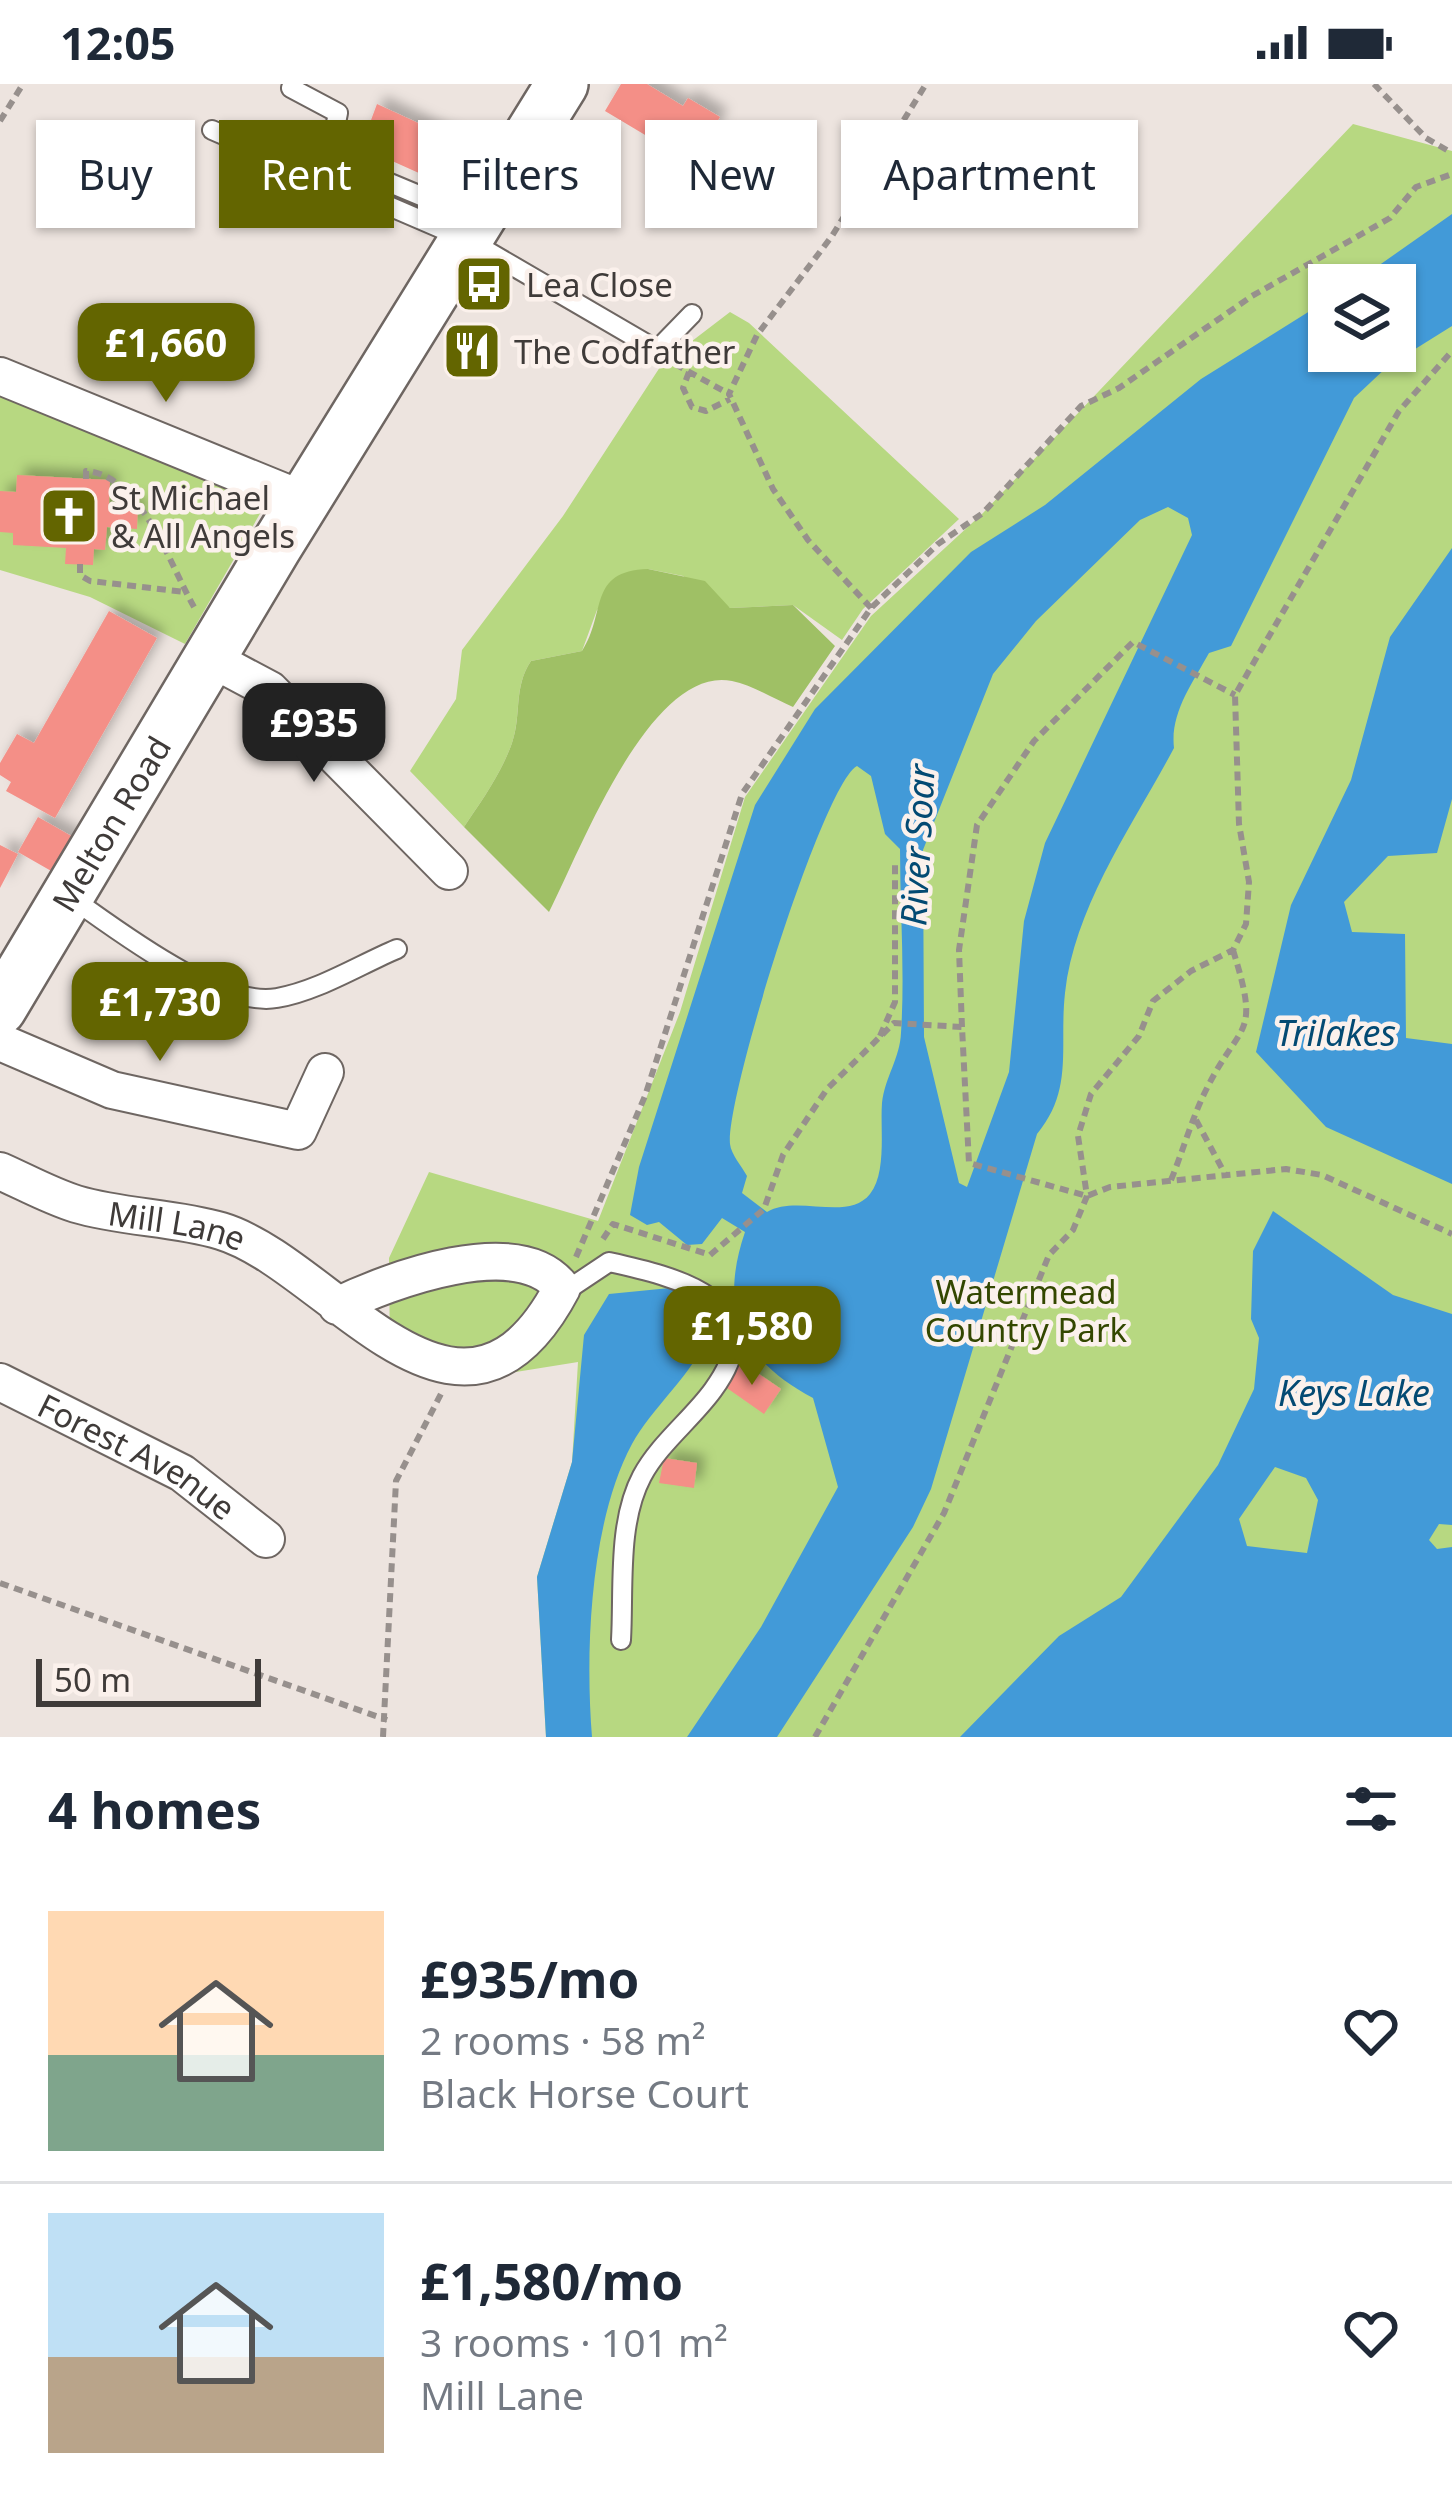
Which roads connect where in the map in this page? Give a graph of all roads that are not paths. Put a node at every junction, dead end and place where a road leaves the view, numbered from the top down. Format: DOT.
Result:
graph roads {
  1 [pos="562,84"];
  2 [pos="291,88"];
  3 [pos="212,130"];
  4 [pos="475,231"];
  5 [pos="692,314"];
  6 [pos="0,376"];
  7 [pos="306,501"];
  8 [pos="213,652"];
  9 [pos="449,871"];
  10 [pos="69,896"];
  11 [pos="397,949"];
  12 [pos="0,1009"];
  13 [pos="0,1042"];
  14 [pos="325,1072"];
  15 [pos="0,1171"];
  16 [pos="559,1292"];
  17 [pos="337,1306"];
  18 [pos="0,1382"];
  19 [pos="266,1540"];
  20 [pos="621,1640"];
  1 -- 4 [label="street, Melton Road"];
  2 -- 4 [label="lane"];
  3 -- 4 [label="lane"];
  4 -- 5 [label="lane"];
  4 -- 7 [label="street, Melton Road"];
  6 -- 7 [label="street"];
  7 -- 8 [label="street, Melton Road"];
  8 -- 9 [label="street"];
  8 -- 10 [label="street, Melton Road"];
  10 -- 11 [label="lane"];
  10 -- 12 [label="street, Melton Road"];
  13 -- 14 [label="street"];
  15 -- 17 [label="street, Mill Lane"];
  16 -- 17 [label="street"];
  16 -- 17 [label="street, Mill Lane"];
  16 -- 20 [label="lane"];
  18 -- 19 [label="street, Forest Avenue"];
}
